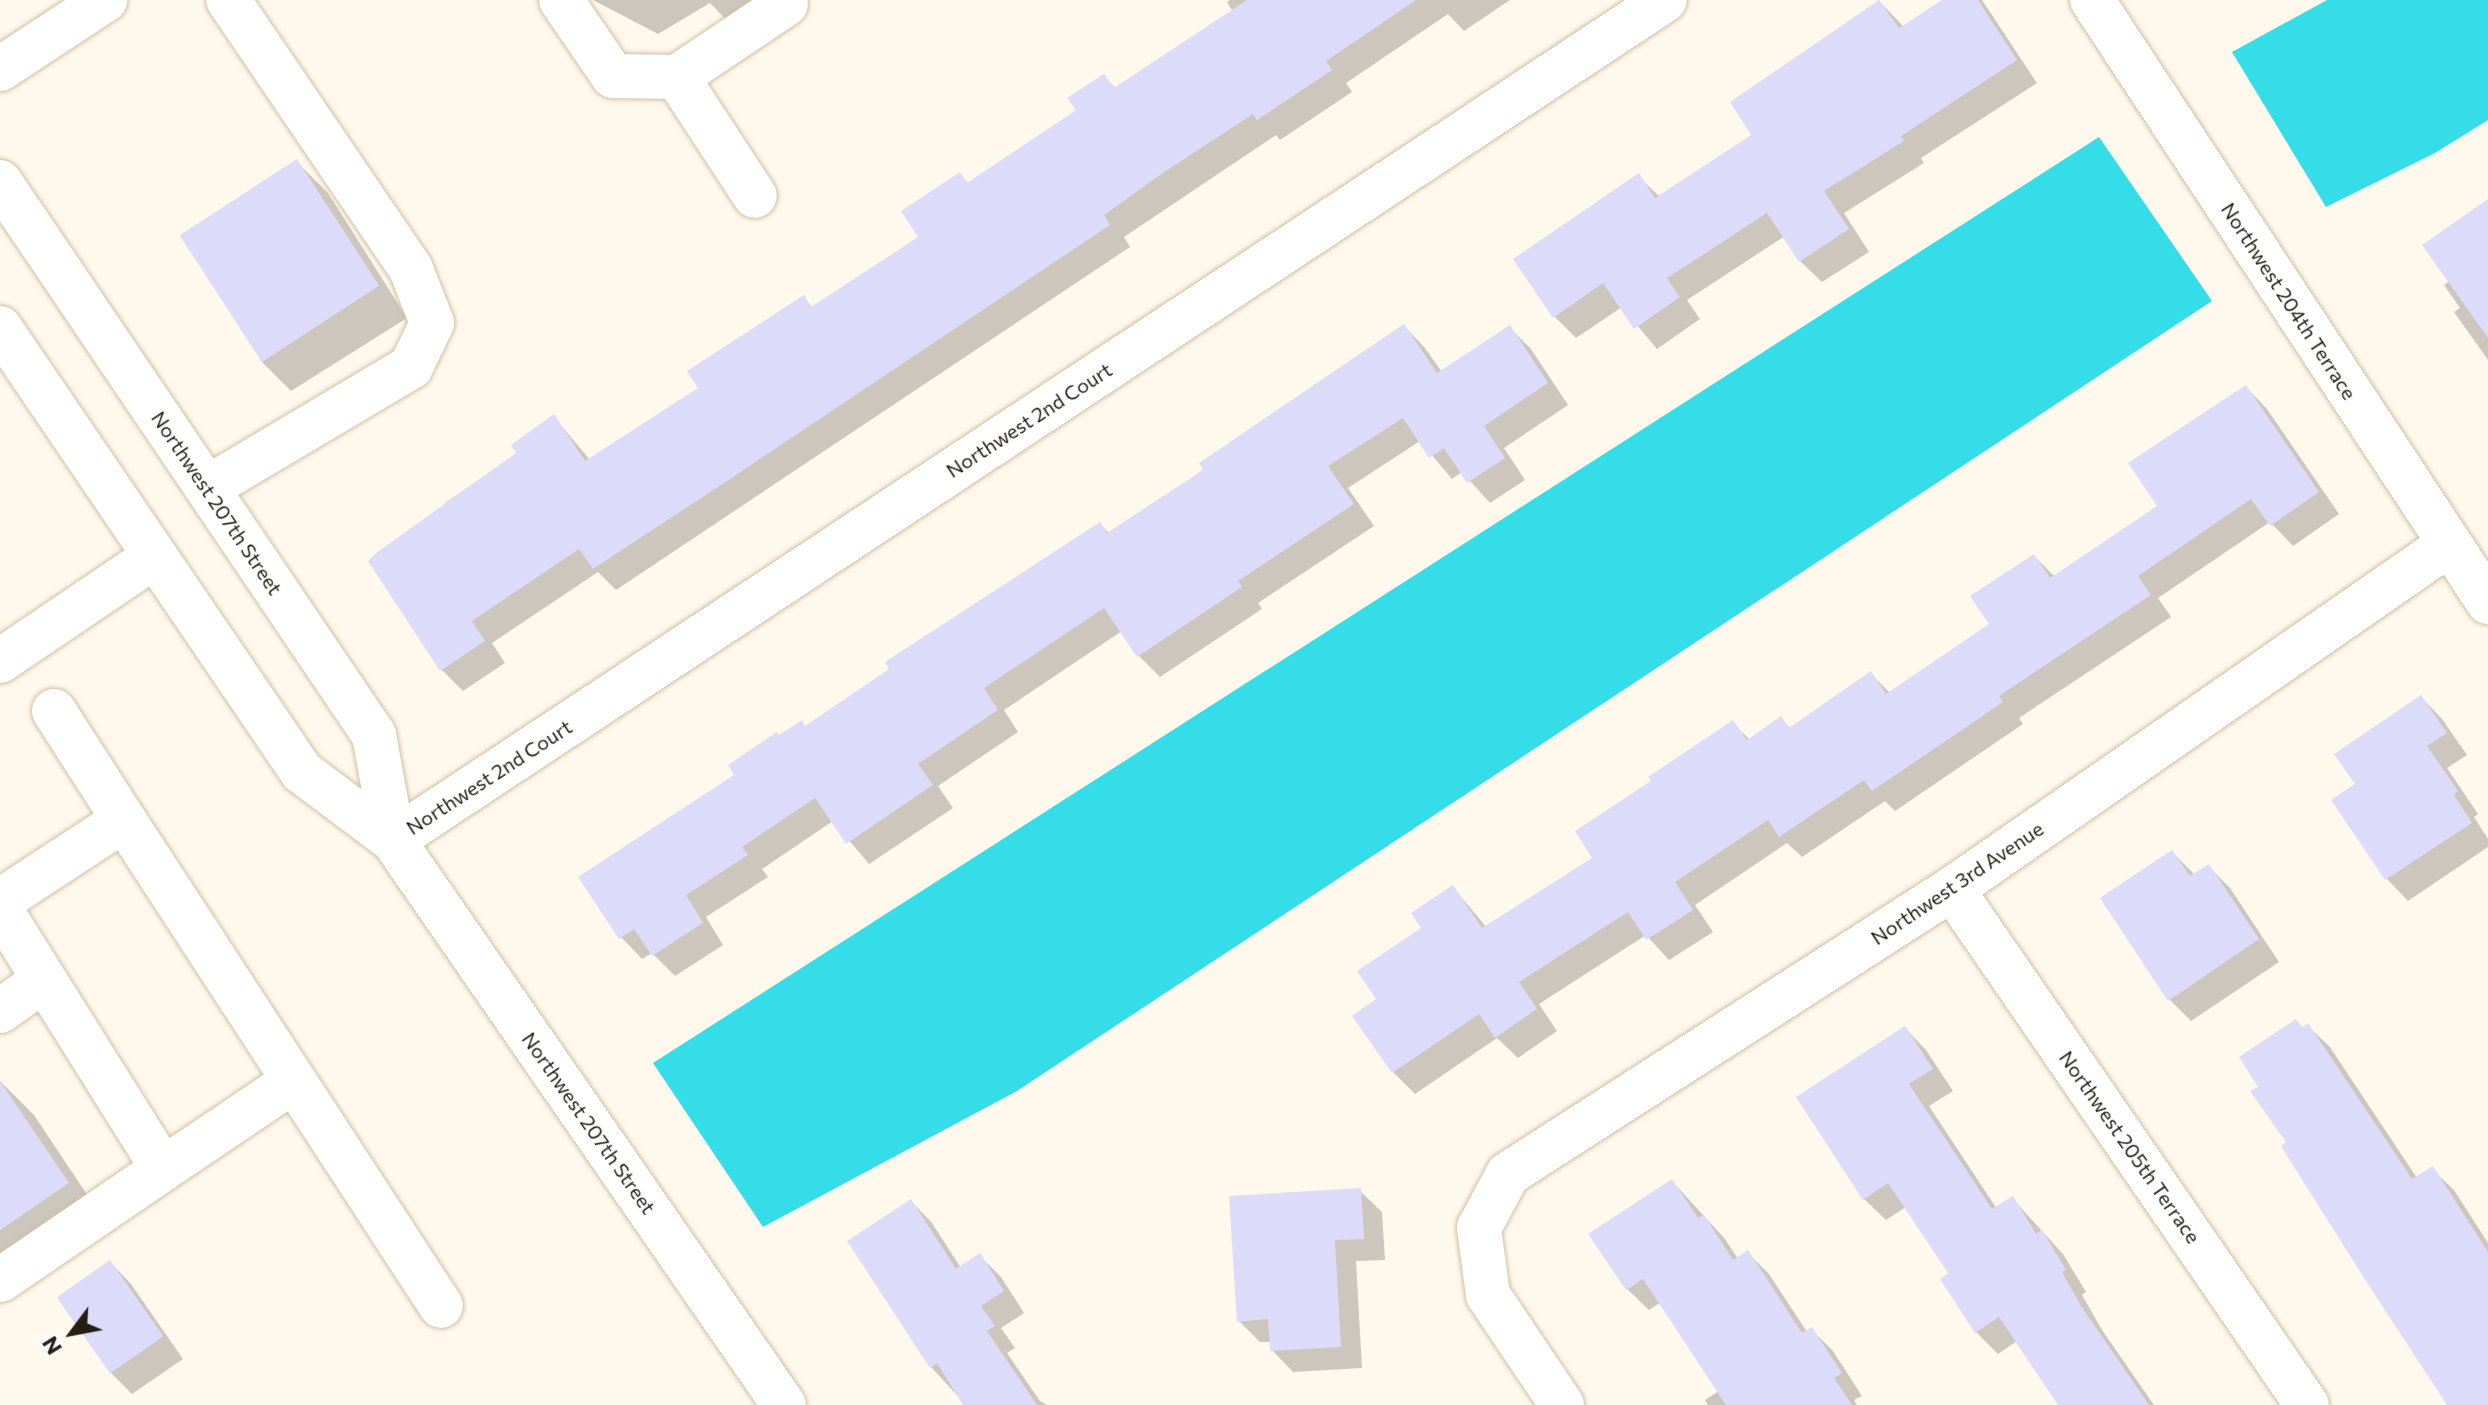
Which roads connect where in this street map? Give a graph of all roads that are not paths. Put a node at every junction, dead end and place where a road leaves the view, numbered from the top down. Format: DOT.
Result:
graph roads {
  1 [pos="105,0"];
  2 [pos="228,0"];
  3 [pos="561,0"];
  4 [pos="1665,0"];
  5 [pos="2092,0"];
  6 [pos="786,4"];
  7 [pos="0,69"];
  8 [pos="677,77"];
  9 [pos="0,182"];
  10 [pos="755,196"];
  11 [pos="0,328"];
  12 [pos="207,488"];
  13 [pos="2448,545"];
  14 [pos="155,556"];
  15 [pos="2488,602"];
  16 [pos="0,661"];
  17 [pos="54,711"];
  18 [pos="124,820"];
  19 [pos="393,840"];
  20 [pos="1952,889"];
  21 [pos="0,901"];
  22 [pos="0,909"];
  23 [pos="44,980"];
  24 [pos="0,1011"];
  25 [pos="292,1082"];
  26 [pos="163,1169"];
  27 [pos="0,1280"];
  28 [pos="441,1306"];
  29 [pos="784,1405"];
  30 [pos="1562,1405"];
  31 [pos="2307,1405"];
  1 -- 7 [label="street"];
  2 -- 12 [label="street"];
  3 -- 8 [label="street"];
  4 -- 19 [label="street, Northwest 2nd Court"];
  5 -- 13 [label="street, Northwest 204th Terrace"];
  6 -- 8 [label="street"];
  8 -- 10 [label="street"];
  9 -- 12 [label="street, Northwest 207th Street"];
  11 -- 14 [label="street, Northwest 207th Street"];
  12 -- 19 [label="street, Northwest 207th Street"];
  13 -- 15 [label="street, Northwest 204th Terrace"];
  13 -- 20 [label="street, Northwest 3rd Avenue"];
  14 -- 16 [label="street"];
  14 -- 19 [label="street, Northwest 207th Street"];
  17 -- 18 [label="street"];
  18 -- 21 [label="street"];
  18 -- 25 [label="street"];
  19 -- 29 [label="street, Northwest 207th Street"];
  20 -- 30 [label="street, Northwest 3rd Avenue"];
  20 -- 31 [label="street, Northwest 205th Terrace"];
  22 -- 23 [label="street"];
  23 -- 24 [label="street"];
  23 -- 26 [label="street"];
  25 -- 26 [label="street"];
  25 -- 28 [label="street"];
  26 -- 27 [label="street"];
}
